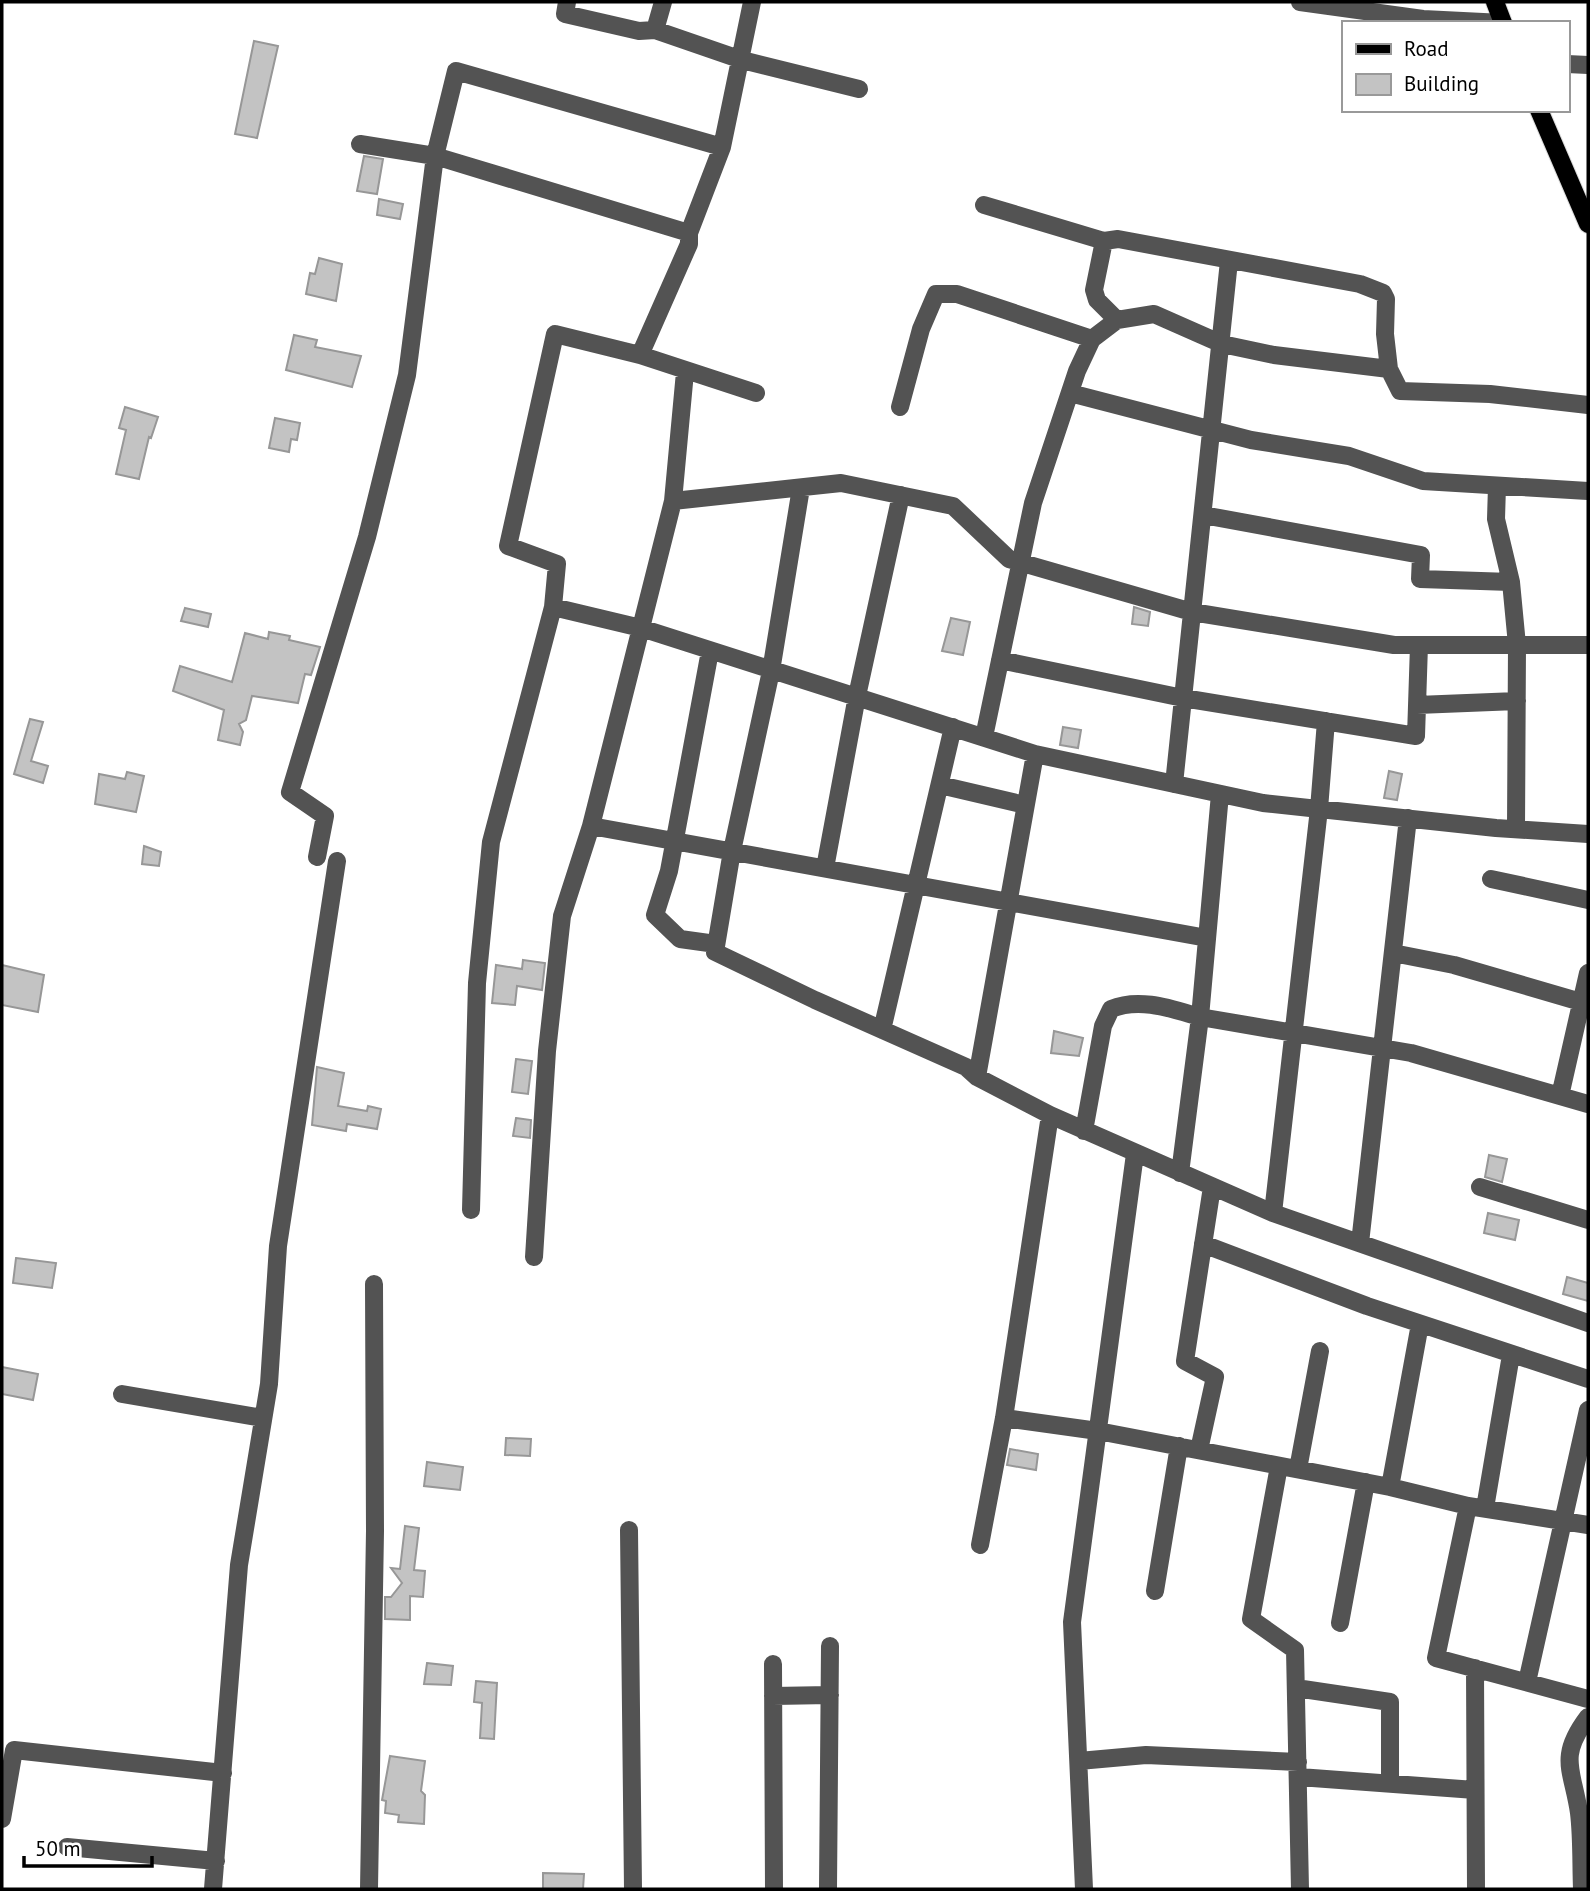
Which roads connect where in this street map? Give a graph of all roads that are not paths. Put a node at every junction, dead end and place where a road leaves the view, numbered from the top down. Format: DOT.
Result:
graph roads {
  1 [pos="567,2"];
  2 [pos="663,2"];
  3 [pos="752,2"];
  4 [pos="1300,2"];
  5 [pos="1494,2"];
  6 [pos="1463,21"];
  7 [pos="1502,21"];
  8 [pos="655,30"];
  9 [pos="742,60"];
  10 [pos="1569,64"];
  11 [pos="1588,65"];
  12 [pos="859,89"];
  13 [pos="1540,112"];
  14 [pos="360,145"];
  15 [pos="722,147"];
  16 [pos="435,156"];
  17 [pos="984,205"];
  18 [pos="1588,224"];
  19 [pos="690,233"];
  20 [pos="1104,241"];
  21 [pos="1229,261"];
  22 [pos="1117,320"];
  23 [pos="1093,340"];
  24 [pos="1222,344"];
  25 [pos="640,355"];
  26 [pos="1389,369"];
  27 [pos="685,372"];
  28 [pos="756,393"];
  29 [pos="1070,393"];
  30 [pos="1588,405"];
  31 [pos="900,407"];
  32 [pos="1212,430"];
  33 [pos="1497,486"];
  34 [pos="801,488"];
  35 [pos="1588,491"];
  36 [pos="901,495"];
  37 [pos="673,501"];
  38 [pos="1203,515"];
  39 [pos="1021,562"];
  40 [pos="1511,582"];
  41 [pos="553,607"];
  42 [pos="1192,611"];
  43 [pos="641,628"];
  44 [pos="1419,645"];
  45 [pos="1517,645"];
  46 [pos="1588,645"];
  47 [pos="710,651"];
  48 [pos="1000,660"];
  49 [pos="771,671"];
  50 [pos="857,696"];
  51 [pos="1183,698"];
  52 [pos="1517,701"];
  53 [pos="1417,705"];
  54 [pos="1325,721"];
  55 [pos="953,727"];
  56 [pos="984,737"];
  57 [pos="1035,754"];
  58 [pos="1174,784"];
  59 [pos="940,785"];
  60 [pos="1220,794"];
  61 [pos="1025,805"];
  62 [pos="1319,809"];
  63 [pos="1408,818"];
  64 [pos="591,826"];
  65 [pos="1516,830"];
  66 [pos="1588,834"];
  67 [pos="674,841"];
  68 [pos="732,851"];
  69 [pos="317,857"];
  70 [pos="337,861"];
  71 [pos="825,867"];
  72 [pos="1491,879"];
  73 [pos="917,884"];
  74 [pos="1007,900"];
  75 [pos="1588,900"];
  76 [pos="1207,938"];
  77 [pos="716,944"];
  78 [pos="1393,953"];
  79 [pos="1588,972"];
  80 [pos="1585,1003"];
  81 [pos="1200,1017"];
  82 [pos="882,1030"];
  83 [pos="1294,1033"];
  84 [pos="1382,1048"];
  85 [pos="977,1077"];
  86 [pos="1560,1096"];
  87 [pos="1588,1104"];
  88 [pos="1050,1115"];
  89 [pos="1084,1131"];
  90 [pos="1135,1153"];
  91 [pos="1180,1173"];
  92 [pos="1212,1187"];
  93 [pos="1480,1187"];
  94 [pos="471,1210"];
  95 [pos="1273,1213"];
  96 [pos="1588,1220"];
  97 [pos="1360,1243"];
  98 [pos="1203,1244"];
  99 [pos="534,1256"];
  100 [pos="373,1284"];
  101 [pos="1588,1323"];
  102 [pos="1420,1324"];
  103 [pos="1320,1351"];
  104 [pos="1511,1355"];
  105 [pos="1588,1379"];
  106 [pos="122,1394"];
  107 [pos="1588,1410"];
  108 [pos="263,1418"];
  109 [pos="1004,1418"];
  110 [pos="1098,1431"];
  111 [pos="1179,1446"];
  112 [pos="1199,1450"];
  113 [pos="1279,1466"];
  114 [pos="1298,1469"];
  115 [pos="1366,1482"];
  116 [pos="1390,1487"];
  117 [pos="1477,1507"];
  118 [pos="1563,1520"];
  119 [pos="1588,1525"];
  120 [pos="629,1530"];
  121 [pos="980,1545"];
  122 [pos="1155,1591"];
  123 [pos="1340,1623"];
  124 [pos="830,1646"];
  125 [pos="773,1664"];
  126 [pos="1475,1668"];
  127 [pos="1527,1682"];
  128 [pos="1296,1688"];
  129 [pos="830,1695"];
  130 [pos="773,1696"];
  131 [pos="1588,1699"];
  132 [pos="1588,1717"];
  133 [pos="1079,1761"];
  134 [pos="1299,1770"];
  135 [pos="223,1773"];
  136 [pos="1390,1784"];
  137 [pos="1475,1790"];
  138 [pos="1584,1814"];
  139 [pos="2,1819"];
  140 [pos="67,1847"];
  141 [pos="216,1861"];
  142 [pos="214,1889"];
  143 [pos="369,1889"];
  144 [pos="634,1889"];
  145 [pos="774,1889"];
  146 [pos="828,1889"];
  147 [pos="1084,1889"];
  148 [pos="1300,1889"];
  149 [pos="1476,1889"];
  150 [pos="1582,1889"];
  1 -- 8 [label="street"];
  2 -- 8 [label="street"];
  3 -- 9 [label="street"];
  4 -- 6 [label="street"];
  5 -- 7 [label="main road"];
  8 -- 9 [label="street"];
  9 -- 12 [label="street"];
  9 -- 15 [label="street"];
  10 -- 11 [label="street"];
  13 -- 18 [label="main road"];
  14 -- 16 [label="street"];
  15 -- 16 [label="street"];
  15 -- 19 [label="street"];
  16 -- 19 [label="street"];
  16 -- 69 [label="street"];
  17 -- 20 [label="street"];
  19 -- 25 [label="street"];
  20 -- 21 [label="street"];
  20 -- 22 [label="street"];
  21 -- 24 [label="street"];
  21 -- 26 [label="street"];
  22 -- 23 [label="street"];
  22 -- 24 [label="street"];
  23 -- 29 [label="street"];
  23 -- 31 [label="street"];
  24 -- 26 [label="street"];
  24 -- 32 [label="street"];
  25 -- 27 [label="street"];
  25 -- 41 [label="street"];
  26 -- 30 [label="street"];
  27 -- 28 [label="street"];
  27 -- 37 [label="street"];
  29 -- 32 [label="street"];
  29 -- 39 [label="street"];
  32 -- 33 [label="street"];
  32 -- 38 [label="street"];
  33 -- 35 [label="street"];
  33 -- 40 [label="street"];
  34 -- 36 [label="street"];
  34 -- 37 [label="street"];
  34 -- 49 [label="street"];
  36 -- 39 [label="street"];
  36 -- 50 [label="street"];
  37 -- 43 [label="street"];
  38 -- 40 [label="street"];
  38 -- 42 [label="street"];
  39 -- 42 [label="street"];
  39 -- 48 [label="street"];
  40 -- 45 [label="street"];
  41 -- 43 [label="street"];
  41 -- 94 [label="street"];
  42 -- 44 [label="street"];
  42 -- 51 [label="street"];
  43 -- 47 [label="street"];
  43 -- 64 [label="street"];
  44 -- 45 [label="street"];
  44 -- 53 [label="street"];
  45 -- 46 [label="street"];
  45 -- 52 [label="street"];
  47 -- 49 [label="street"];
  47 -- 67 [label="street"];
  48 -- 51 [label="street"];
  48 -- 56 [label="street"];
  49 -- 50 [label="street"];
  49 -- 68 [label="street"];
  50 -- 55 [label="street"];
  50 -- 71 [label="street"];
  51 -- 54 [label="street"];
  51 -- 58 [label="street"];
  52 -- 53 [label="street"];
  52 -- 65 [label="street"];
  53 -- 54 [label="street"];
  54 -- 62 [label="street"];
  55 -- 56 [label="street"];
  55 -- 59 [label="street"];
  56 -- 57 [label="street"];
  57 -- 58 [label="street"];
  57 -- 61 [label="street"];
  58 -- 60 [label="street"];
  59 -- 61 [label="street"];
  59 -- 73 [label="street"];
  60 -- 62 [label="street"];
  60 -- 76 [label="street"];
  61 -- 74 [label="street"];
  62 -- 63 [label="street"];
  62 -- 83 [label="street"];
  63 -- 65 [label="street"];
  63 -- 78 [label="street"];
  64 -- 67 [label="street"];
  64 -- 99 [label="street"];
  65 -- 66 [label="street"];
  67 -- 68 [label="street"];
  67 -- 77 [label="street"];
  68 -- 71 [label="street"];
  68 -- 77 [label="street"];
  70 -- 108 [label="street"];
  71 -- 73 [label="street"];
  72 -- 75 [label="street"];
  73 -- 74 [label="street"];
  73 -- 82 [label="street"];
  74 -- 76 [label="street"];
  74 -- 85 [label="street"];
  76 -- 81 [label="street"];
  77 -- 82 [label="street"];
  78 -- 80 [label="street"];
  78 -- 84 [label="street"];
  79 -- 80 [label="street"];
  80 -- 86 [label="street"];
  81 -- 83 [label="street"];
  81 -- 89 [label="street"];
  81 -- 91 [label="street"];
  82 -- 85 [label="street"];
  83 -- 84 [label="street"];
  83 -- 95 [label="street"];
  84 -- 86 [label="street"];
  84 -- 97 [label="street"];
  85 -- 88 [label="street"];
  86 -- 87 [label="street"];
  88 -- 89 [label="street"];
  88 -- 109 [label="street"];
  89 -- 90 [label="street"];
  90 -- 91 [label="street"];
  90 -- 110 [label="street"];
  91 -- 92 [label="street"];
  92 -- 95 [label="street"];
  92 -- 98 [label="street"];
  93 -- 96 [label="street"];
  95 -- 97 [label="street"];
  97 -- 101 [label="street"];
  98 -- 102 [label="street"];
  98 -- 112 [label="street"];
  100 -- 143 [label="street"];
  102 -- 104 [label="street"];
  102 -- 116 [label="street"];
  103 -- 114 [label="street"];
  104 -- 105 [label="street"];
  104 -- 117 [label="street"];
  106 -- 108 [label="street"];
  107 -- 118 [label="street"];
  108 -- 135 [label="street"];
  109 -- 110 [label="street"];
  109 -- 121 [label="street"];
  110 -- 111 [label="street"];
  110 -- 133 [label="street"];
  111 -- 112 [label="street"];
  111 -- 122 [label="street"];
  112 -- 113 [label="street"];
  113 -- 114 [label="street"];
  113 -- 128 [label="street"];
  114 -- 115 [label="street"];
  115 -- 116 [label="street"];
  115 -- 123 [label="street"];
  116 -- 117 [label="street"];
  117 -- 118 [label="street"];
  117 -- 126 [label="street"];
  118 -- 119 [label="street"];
  118 -- 127 [label="street"];
  120 -- 144 [label="street"];
  124 -- 129 [label="street"];
  125 -- 130 [label="street"];
  126 -- 127 [label="street"];
  126 -- 137 [label="street"];
  127 -- 131 [label="street"];
  128 -- 134 [label="street"];
  128 -- 136 [label="street"];
  129 -- 130 [label="street"];
  129 -- 146 [label="street"];
  130 -- 145 [label="street"];
  132 -- 138 [label="street"];
  133 -- 134 [label="street"];
  133 -- 147 [label="street"];
  134 -- 136 [label="street"];
  134 -- 148 [label="street"];
  135 -- 139 [label="street"];
  135 -- 141 [label="street"];
  136 -- 137 [label="street"];
  137 -- 149 [label="street"];
  138 -- 150 [label="street"];
  140 -- 141 [label="street"];
  141 -- 142 [label="street"];
}
